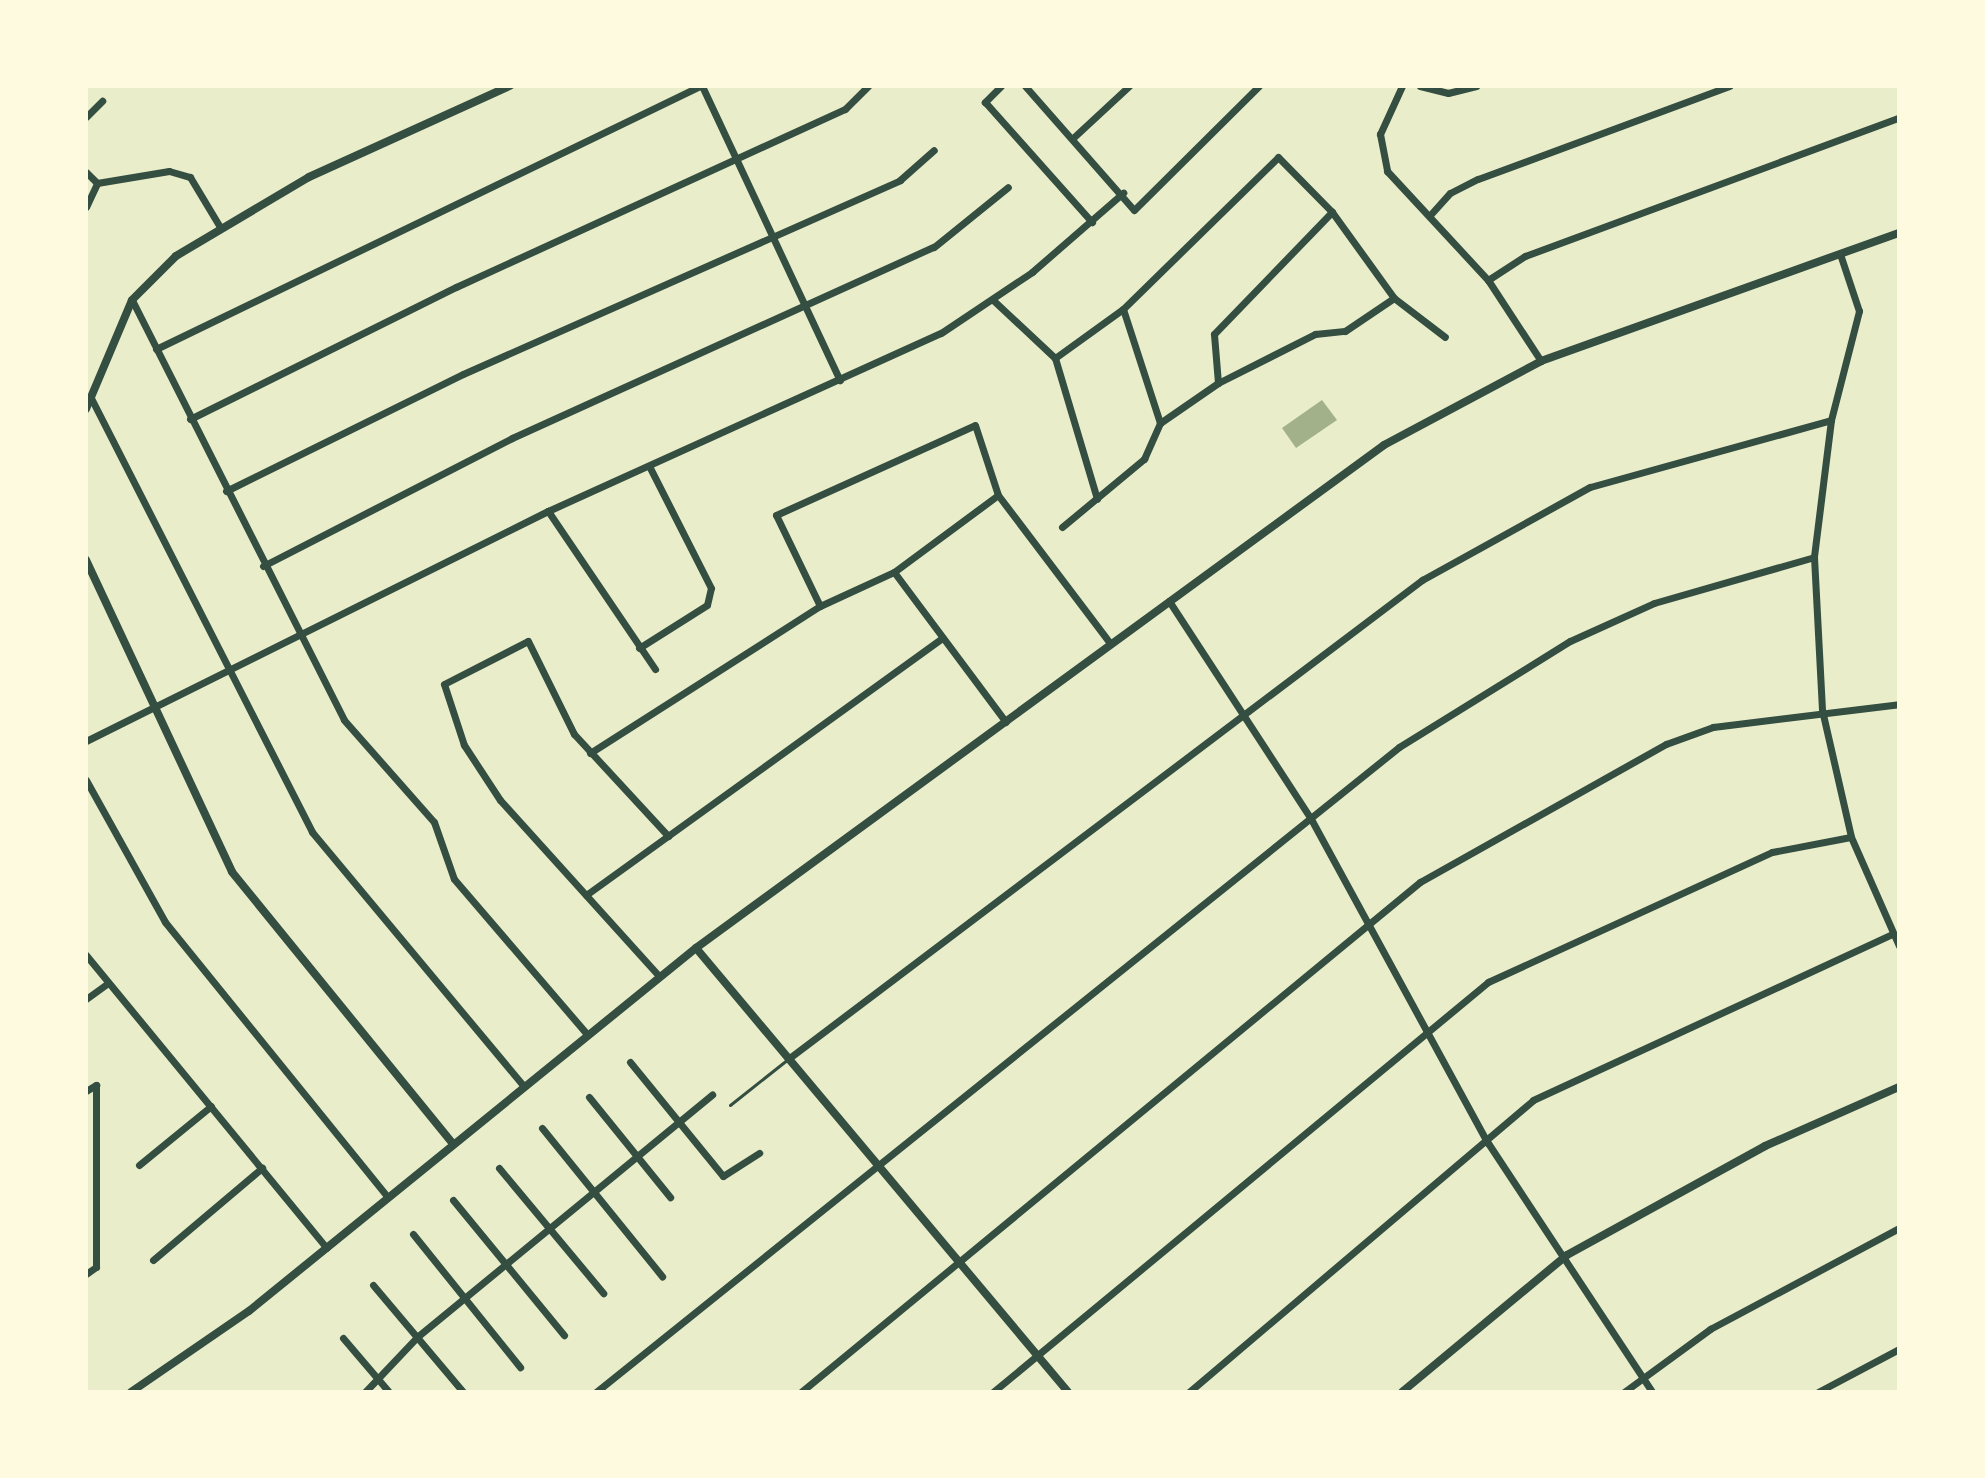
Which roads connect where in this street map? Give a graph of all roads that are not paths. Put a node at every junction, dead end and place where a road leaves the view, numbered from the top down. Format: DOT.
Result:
graph roads {
  1 [pos="510,86"];
  2 [pos="701,86"];
  3 [pos="868,86"];
  4 [pos="1001,86"];
  5 [pos="1025,86"];
  6 [pos="1129,86"];
  7 [pos="1259,86"];
  8 [pos="1402,86"];
  9 [pos="1420,86"];
  10 [pos="1476,86"];
  11 [pos="1729,86"];
  12 [pos="102,101"];
  13 [pos="86,117"];
  14 [pos="1899,118"];
  15 [pos="1074,137"];
  16 [pos="934,150"];
  17 [pos="736,158"];
  18 [pos="86,172"];
  19 [pos="97,183"];
  20 [pos="1008,187"];
  21 [pos="1123,193"];
  22 [pos="86,207"];
  23 [pos="1332,212"];
  24 [pos="1431,214"];
  25 [pos="1092,222"];
  26 [pos="220,227"];
  27 [pos="1899,233"];
  28 [pos="772,237"];
  29 [pos="1840,254"];
  30 [pos="1488,280"];
  31 [pos="1394,298"];
  32 [pos="132,300"];
  33 [pos="993,300"];
  34 [pos="806,308"];
  35 [pos="1123,309"];
  36 [pos="1445,337"];
  37 [pos="156,349"];
  38 [pos="1055,358"];
  39 [pos="1541,361"];
  40 [pos="840,380"];
  41 [pos="1218,383"];
  42 [pos="91,398"];
  43 [pos="86,409"];
  44 [pos="190,419"];
  45 [pos="1831,420"];
  46 [pos="1160,423"];
  47 [pos="650,468"];
  48 [pos="226,491"];
  49 [pos="998,495"];
  50 [pos="1097,499"];
  51 [pos="548,511"];
  52 [pos="1062,527"];
  53 [pos="1814,557"];
  54 [pos="86,560"];
  55 [pos="263,566"];
  56 [pos="894,572"];
  57 [pos="1169,601"];
  58 [pos="820,606"];
  59 [pos="298,637"];
  60 [pos="942,638"];
  61 [pos="1110,643"];
  62 [pos="639,648"];
  63 [pos="655,669"];
  64 [pos="229,671"];
  65 [pos="1899,704"];
  66 [pos="153,709"];
  67 [pos="1822,710"];
  68 [pos="1243,714"];
  69 [pos="1006,722"];
  70 [pos="86,741"];
  71 [pos="590,753"];
  72 [pos="86,780"];
  73 [pos="1311,819"];
  74 [pos="668,836"];
  75 [pos="1851,837"];
  76 [pos="586,895"];
  77 [pos="1369,922"];
  78 [pos="1892,934"];
  79 [pos="1899,946"];
  80 [pos="696,948"];
  81 [pos="86,955"];
  82 [pos="659,976"];
  83 [pos="107,984"];
  84 [pos="86,999"];
  85 [pos="1432,1030"];
  86 [pos="586,1033"];
  87 [pos="788,1059"];
  88 [pos="630,1062"];
  89 [pos="522,1084"];
  90 [pos="1899,1087"];
  91 [pos="86,1091"];
  92 [pos="712,1095"];
  93 [pos="589,1097"];
  94 [pos="730,1105"];
  95 [pos="211,1106"];
  96 [pos="680,1121"];
  97 [pos="542,1128"];
  98 [pos="452,1143"];
  99 [pos="1488,1143"];
  100 [pos="759,1153"];
  101 [pos="637,1157"];
  102 [pos="139,1165"];
  103 [pos="877,1166"];
  104 [pos="262,1168"];
  105 [pos="499,1168"];
  106 [pos="96,1174"];
  107 [pos="86,1180"];
  108 [pos="593,1193"];
  109 [pos="388,1197"];
  110 [pos="670,1197"];
  111 [pos="453,1200"];
  112 [pos="550,1228"];
  113 [pos="1899,1228"];
  114 [pos="413,1234"];
  115 [pos="327,1248"];
  116 [pos="1567,1255"];
  117 [pos="153,1260"];
  118 [pos="957,1261"];
  119 [pos="505,1265"];
  120 [pos="86,1274"];
  121 [pos="662,1276"];
  122 [pos="373,1285"];
  123 [pos="603,1293"];
  124 [pos="465,1298"];
  125 [pos="564,1335"];
  126 [pos="417,1337"];
  127 [pos="343,1338"];
  128 [pos="1899,1349"];
  129 [pos="1038,1356"];
  130 [pos="520,1367"];
  131 [pos="373,1376"];
  132 [pos="1642,1378"];
  133 [pos="131,1392"];
  134 [pos="365,1392"];
  135 [pos="389,1392"];
  136 [pos="463,1392"];
  137 [pos="596,1392"];
  138 [pos="801,1392"];
  139 [pos="993,1392"];
  140 [pos="1068,1392"];
  141 [pos="1189,1392"];
  142 [pos="1402,1392"];
  143 [pos="1624,1392"];
  144 [pos="1652,1392"];
  145 [pos="1818,1392"];
  1 -- 26 [label="street"];
  2 -- 17 [label="street"];
  2 -- 37 [label="street"];
  3 -- 17 [label="street"];
  4 -- 25 [label="street"];
  5 -- 15 [label="street"];
  6 -- 15 [label="street"];
  7 -- 21 [label="street"];
  8 -- 24 [label="street"];
  9 -- 10 [label="street"];
  11 -- 24 [label="street"];
  12 -- 13 [label="street"];
  14 -- 30 [label="street"];
  15 -- 21 [label="street"];
  16 -- 28 [label="street"];
  17 -- 28 [label="street"];
  17 -- 44 [label="street"];
  18 -- 19 [label="street"];
  19 -- 22 [label="street"];
  19 -- 26 [label="street"];
  20 -- 34 [label="street"];
  21 -- 25 [label="street"];
  23 -- 31 [label="street"];
  23 -- 35 [label="street"];
  23 -- 41 [label="street"];
  24 -- 30 [label="street"];
  25 -- 33 [label="street"];
  26 -- 32 [label="street"];
  27 -- 29 [label="street"];
  28 -- 34 [label="street"];
  28 -- 48 [label="street"];
  29 -- 39 [label="street"];
  29 -- 45 [label="street"];
  30 -- 39 [label="street"];
  31 -- 36 [label="street"];
  31 -- 41 [label="street"];
  32 -- 37 [label="street"];
  32 -- 42 [label="street"];
  33 -- 38 [label="street"];
  33 -- 40 [label="street"];
  34 -- 40 [label="street"];
  34 -- 55 [label="street"];
  35 -- 38 [label="street"];
  35 -- 46 [label="street"];
  37 -- 44 [label="street"];
  38 -- 50 [label="street"];
  39 -- 57 [label="street"];
  40 -- 47 [label="street"];
  41 -- 46 [label="street"];
  42 -- 43 [label="street"];
  42 -- 64 [label="street"];
  44 -- 48 [label="street"];
  45 -- 53 [label="street"];
  45 -- 68 [label="street"];
  46 -- 50 [label="street"];
  47 -- 51 [label="street"];
  47 -- 62 [label="street"];
  48 -- 55 [label="street"];
  49 -- 56 [label="street"];
  49 -- 58 [label="street"];
  49 -- 61 [label="street"];
  50 -- 52 [label="street"];
  51 -- 59 [label="street"];
  51 -- 62 [label="street"];
  53 -- 67 [label="street"];
  53 -- 73 [label="street"];
  54 -- 66 [label="street"];
  55 -- 59 [label="street"];
  56 -- 58 [label="street"];
  56 -- 60 [label="street"];
  57 -- 61 [label="street"];
  57 -- 68 [label="street"];
  58 -- 71 [label="street"];
  59 -- 64 [label="street"];
  59 -- 86 [label="street"];
  60 -- 69 [label="street"];
  60 -- 74 [label="street"];
  61 -- 69 [label="street"];
  62 -- 63 [label="street"];
  64 -- 66 [label="street"];
  64 -- 89 [label="street"];
  65 -- 67 [label="street"];
  66 -- 70 [label="street"];
  66 -- 98 [label="street"];
  67 -- 75 [label="street"];
  67 -- 77 [label="street"];
  68 -- 73 [label="street"];
  68 -- 87 [label="street"];
  69 -- 80 [label="street"];
  71 -- 74 [label="street"];
  71 -- 76 [label="street"];
  72 -- 109 [label="street"];
  73 -- 77 [label="street"];
  73 -- 103 [label="street"];
  74 -- 76 [label="street"];
  75 -- 78 [label="street"];
  75 -- 85 [label="street"];
  76 -- 82 [label="street"];
  77 -- 85 [label="street"];
  77 -- 118 [label="street"];
  78 -- 79 [label="street"];
  78 -- 99 [label="street"];
  80 -- 82 [label="street"];
  80 -- 87 [label="street"];
  81 -- 83 [label="street"];
  82 -- 86 [label="street"];
  83 -- 84 [label="street"];
  83 -- 95 [label="street"];
  85 -- 99 [label="street"];
  85 -- 129 [label="street"];
  86 -- 89 [label="street"];
  87 -- 94 [label="lane"];
  87 -- 103 [label="street"];
  88 -- 96 [label="street"];
  89 -- 98 [label="street"];
  90 -- 116 [label="street"];
  91 -- 106 [label="street"];
  92 -- 96 [label="street"];
  93 -- 101 [label="street"];
  95 -- 102 [label="street"];
  95 -- 104 [label="street"];
  96 -- 100 [label="street"];
  96 -- 101 [label="street"];
  97 -- 108 [label="street"];
  98 -- 109 [label="street"];
  99 -- 116 [label="street"];
  99 -- 141 [label="street"];
  101 -- 108 [label="street"];
  101 -- 110 [label="street"];
  103 -- 118 [label="street"];
  103 -- 137 [label="street"];
  104 -- 115 [label="street"];
  104 -- 117 [label="street"];
  105 -- 112 [label="street"];
  106 -- 107 [label="street"];
  106 -- 120 [label="street"];
  108 -- 112 [label="street"];
  108 -- 121 [label="street"];
  109 -- 115 [label="street"];
  111 -- 119 [label="street"];
  112 -- 119 [label="street"];
  112 -- 123 [label="street"];
  113 -- 132 [label="street"];
  114 -- 124 [label="street"];
  115 -- 133 [label="street"];
  116 -- 132 [label="street"];
  116 -- 142 [label="street"];
  118 -- 129 [label="street"];
  118 -- 138 [label="street"];
  119 -- 124 [label="street"];
  119 -- 125 [label="street"];
  122 -- 126 [label="street"];
  124 -- 126 [label="street"];
  124 -- 130 [label="street"];
  126 -- 131 [label="street"];
  126 -- 136 [label="street"];
  127 -- 131 [label="street"];
  128 -- 145 [label="street"];
  129 -- 139 [label="street"];
  129 -- 140 [label="street"];
  131 -- 134 [label="street"];
  131 -- 135 [label="street"];
  132 -- 143 [label="street"];
  132 -- 144 [label="street"];
}
